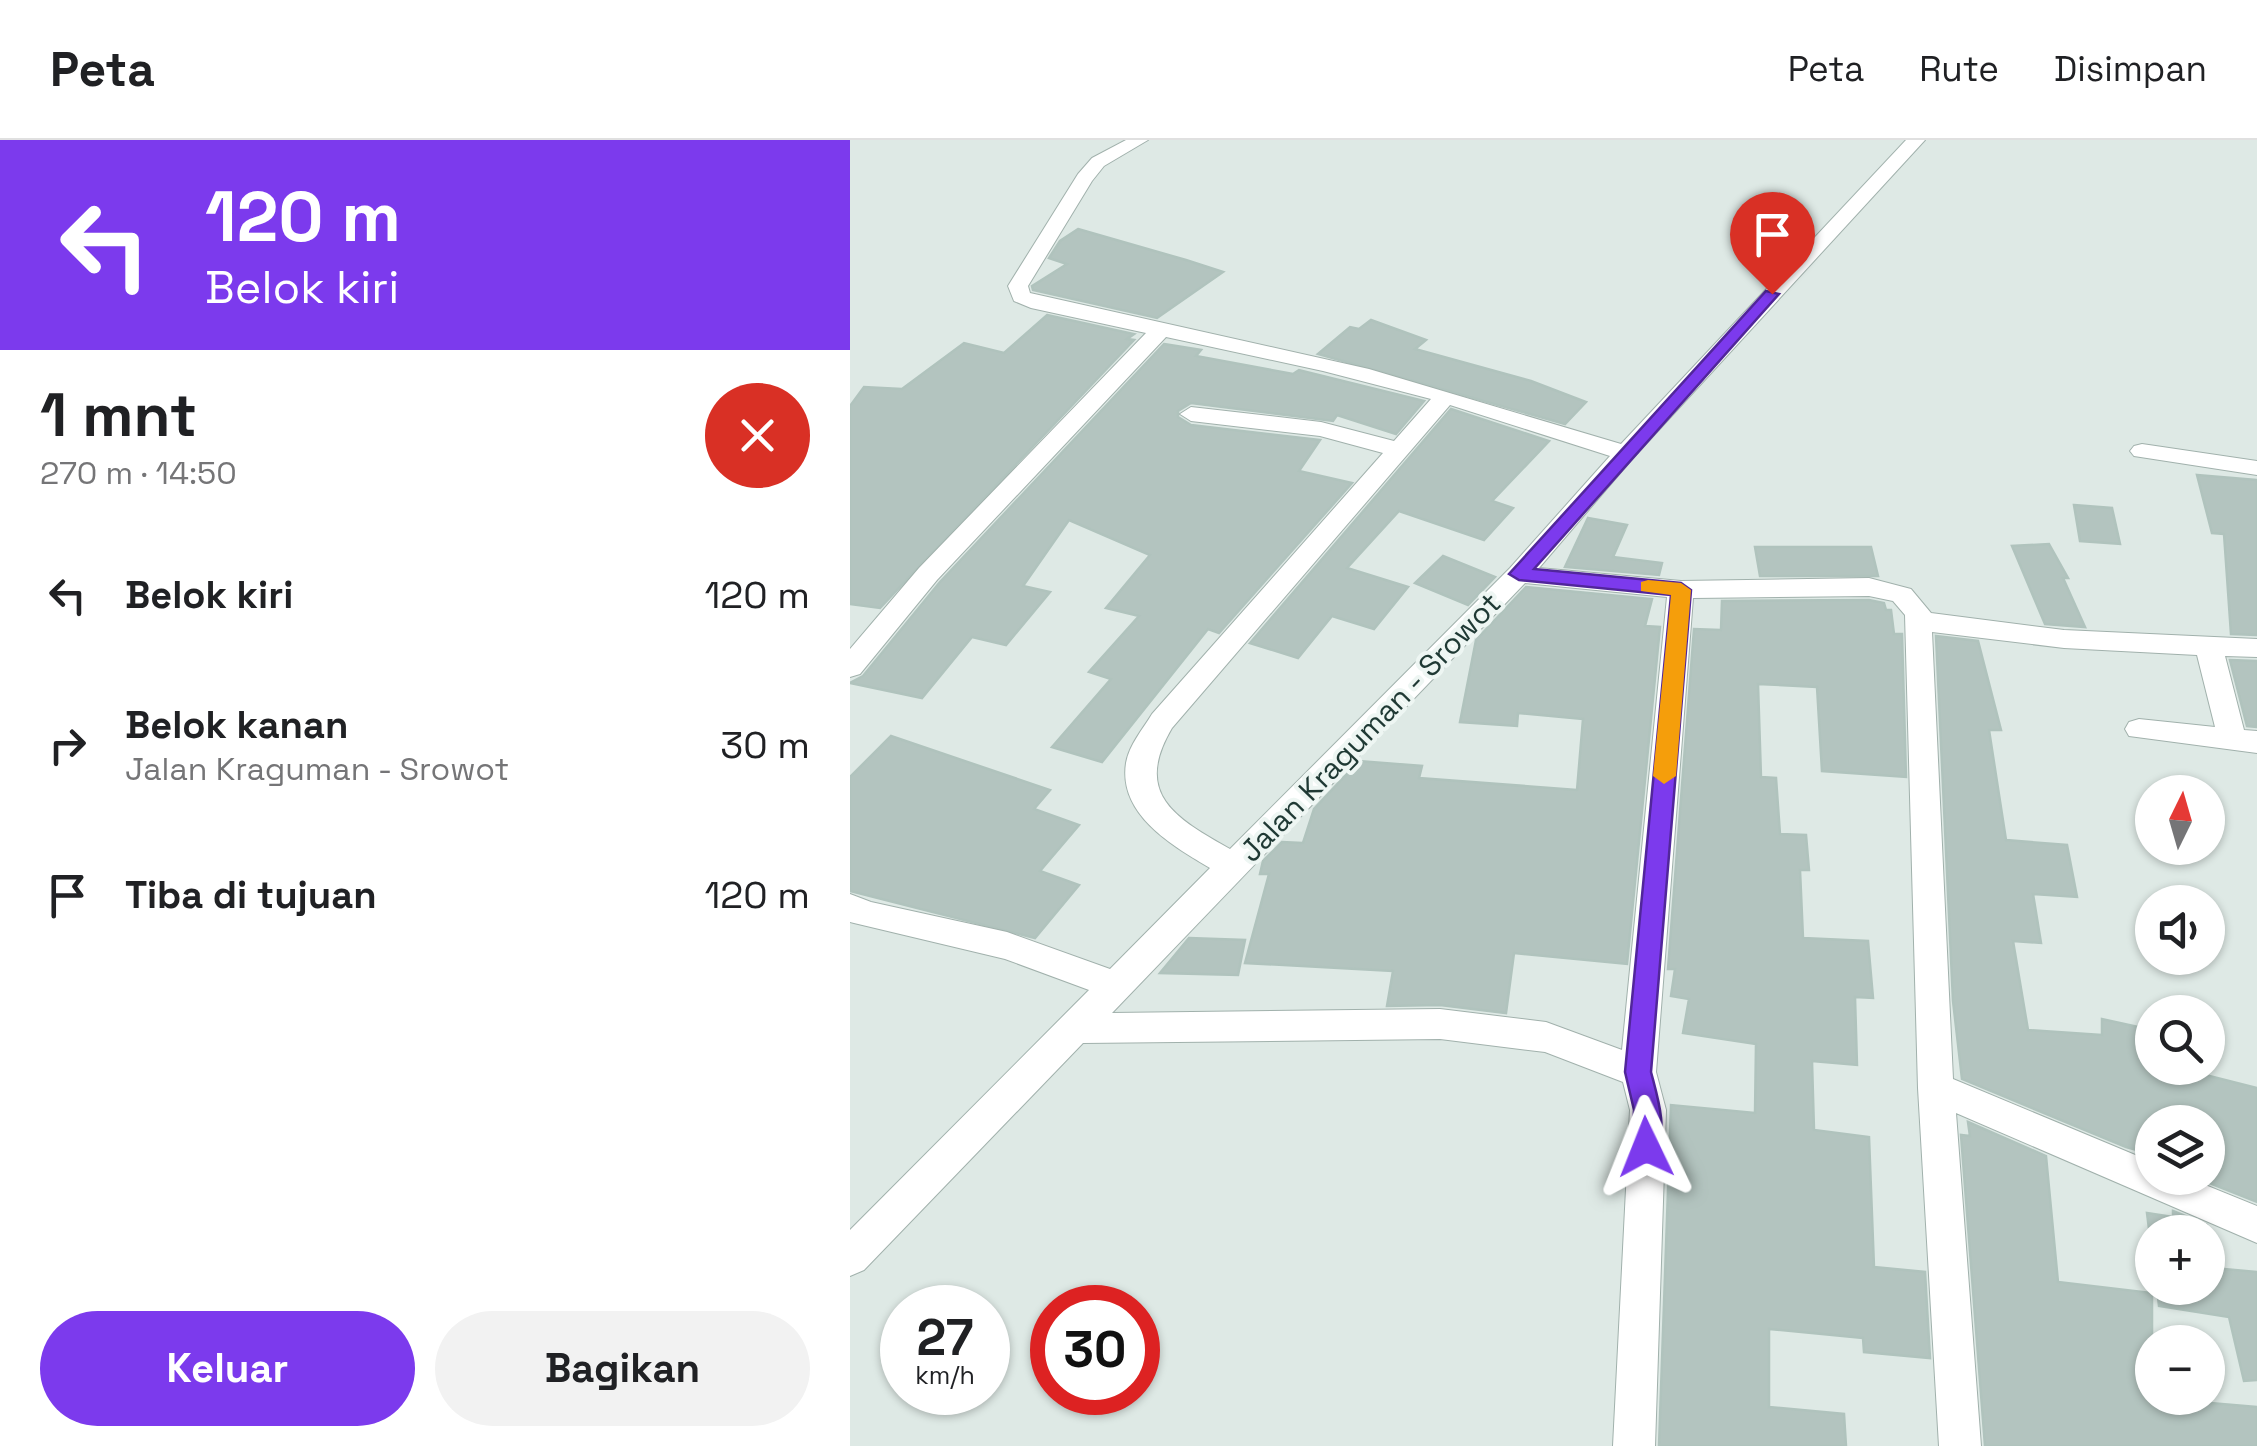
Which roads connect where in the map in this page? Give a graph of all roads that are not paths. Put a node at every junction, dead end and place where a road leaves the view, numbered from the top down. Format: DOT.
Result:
graph roads {
  1 [pos="1139,140"];
  2 [pos="1916,140"];
  3 [pos="1159,332"];
  4 [pos="1446,396"];
  5 [pos="1191,414"];
  6 [pos="1399,450"];
  7 [pos="2142,451"];
  8 [pos="1626,453"];
  9 [pos="2257,468"];
  10 [pos="1519,574"];
  11 [pos="1681,590"];
  12 [pos="1920,621"];
  13 [pos="2209,646"];
  14 [pos="2257,648"];
  15 [pos="850,667"];
  16 [pos="2139,729"];
  17 [pos="2245,740"];
  18 [pos="1234,867"];
  19 [pos="850,907"];
  20 [pos="1116,985"];
  21 [pos="1074,1028"];
  22 [pos="1638,1072"];
  23 [pos="1936,1088"];
  24 [pos="2257,1225"];
  25 [pos="850,1256"];
  26 [pos="1634,1446"];
  27 [pos="1960,1446"];
  1 -- 3 [label="street"];
  2 -- 8 [label="street, Jalan Kraguman - Srowot"];
  3 -- 4 [label="street"];
  3 -- 15 [label="street"];
  4 -- 6 [label="street"];
  4 -- 8 [label="street"];
  5 -- 6 [label="street"];
  6 -- 18 [label="street"];
  7 -- 9 [label="street"];
  8 -- 10 [label="street, Jalan Kraguman - Srowot"];
  10 -- 11 [label="street"];
  10 -- 18 [label="street, Jalan Kraguman - Srowot"];
  11 -- 12 [label="street"];
  11 -- 22 [label="street"];
  12 -- 13 [label="street"];
  12 -- 23 [label="street"];
  13 -- 14 [label="street"];
  13 -- 17 [label="street"];
  16 -- 17 [label="street"];
  18 -- 20 [label="street, Jalan Kraguman - Srowot"];
  19 -- 20 [label="street"];
  20 -- 21 [label="street, Jalan Kraguman - Srowot"];
  21 -- 22 [label="street"];
  21 -- 25 [label="street, Jalan Kraguman - Srowot"];
  22 -- 26 [label="street"];
  23 -- 24 [label="street"];
  23 -- 27 [label="street"];
}
